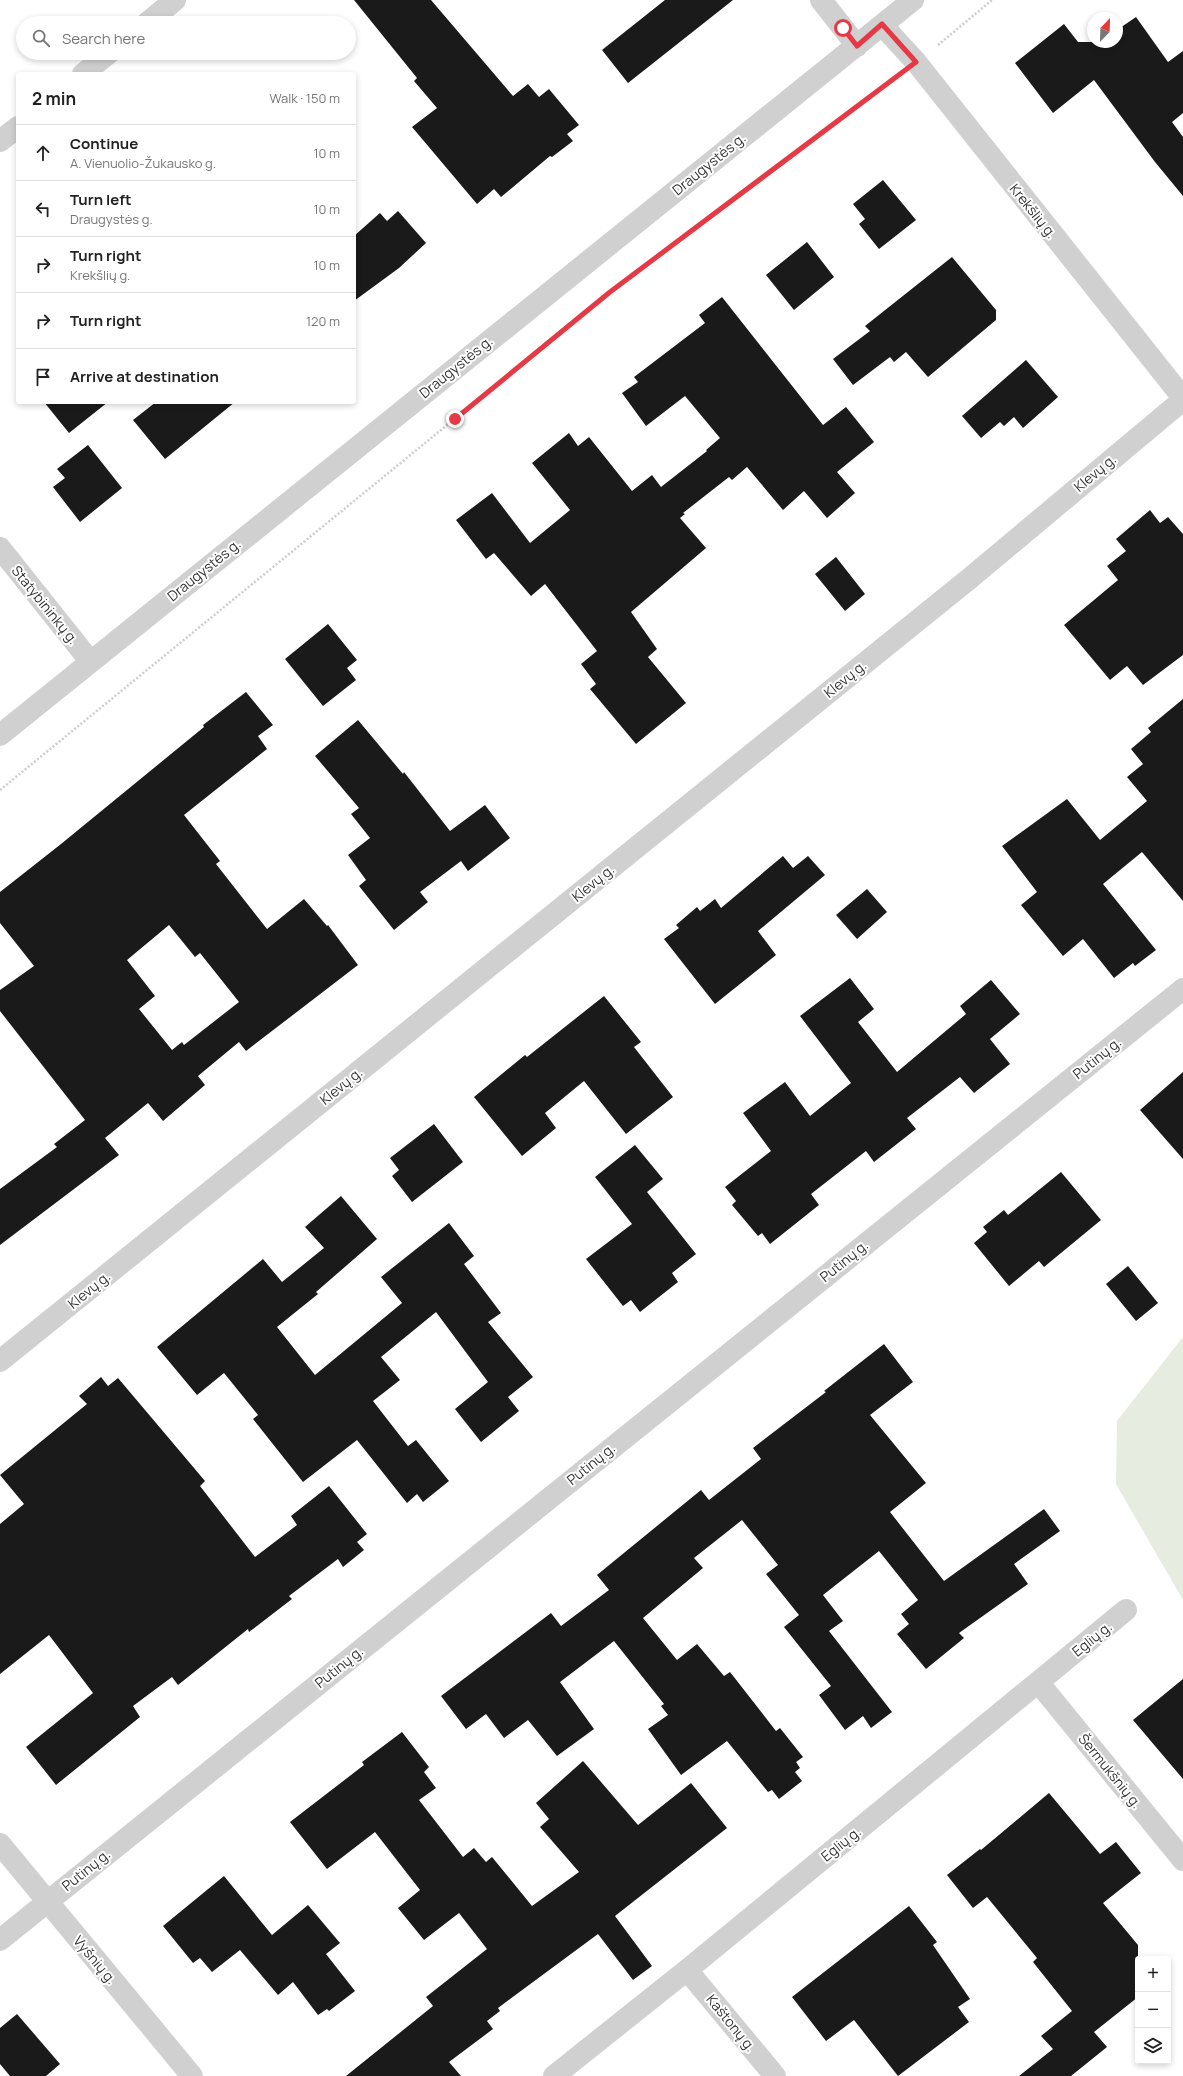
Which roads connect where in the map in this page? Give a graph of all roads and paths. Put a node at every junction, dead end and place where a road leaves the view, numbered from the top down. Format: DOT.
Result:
graph roads {
  1 [pos="175,0"];
  2 [pos="821,0"];
  3 [pos="913,0"];
  4 [pos="992,0"];
  5 [pos="155,16"];
  6 [pos="882,24"];
  7 [pos="857,46"];
  8 [pos="101,60"];
  9 [pos="916,62"];
  10 [pos="86,72"];
  11 [pos="16,129"];
  12 [pos="0,142"];
  13 [pos="1183,399"];
  14 [pos="0,548"];
  15 [pos="90,661"];
  16 [pos="0,735"];
  17 [pos="0,790"];
  18 [pos="1183,989"];
  19 [pos="0,1361"];
  20 [pos="1126,1610"];
  21 [pos="1038,1682"];
  22 [pos="0,1844"];
  23 [pos="1183,1860"];
  24 [pos="47,1902"];
  25 [pos="0,1940"];
  26 [pos="687,1970"];
  27 [pos="192,2076"];
  28 [pos="554,2076"];
  29 [pos="774,2076"];
  1 -- 5 [label="street"];
  2 -- 7 [label="street"];
  3 -- 6 [label="street, Draugystės g."];
  4 -- 9 [label="path"];
  6 -- 7 [label="street, Draugystės g."];
  6 -- 9 [label="street, Krekšlių g."];
  7 -- 15 [label="street, Draugystės g."];
  8 -- 10 [label="street"];
  9 -- 13 [label="street, Krekšlių g."];
  9 -- 17 [label="path"];
  11 -- 12 [label="street"];
  13 -- 19 [label="street, Klevų g."];
  14 -- 15 [label="street, Statybininkų g."];
  15 -- 16 [label="street, Draugystės g."];
  18 -- 24 [label="street, Putinų g."];
  20 -- 21 [label="street, Eglių g."];
  21 -- 23 [label="street, Šermukšnių g."];
  21 -- 26 [label="street, Eglių g."];
  22 -- 24 [label="street, Vyšnių g."];
  24 -- 25 [label="street, Putinų g."];
  24 -- 27 [label="street, Vyšnių g."];
  26 -- 28 [label="street, Eglių g."];
  26 -- 29 [label="street, Kaštonų g."];
}
